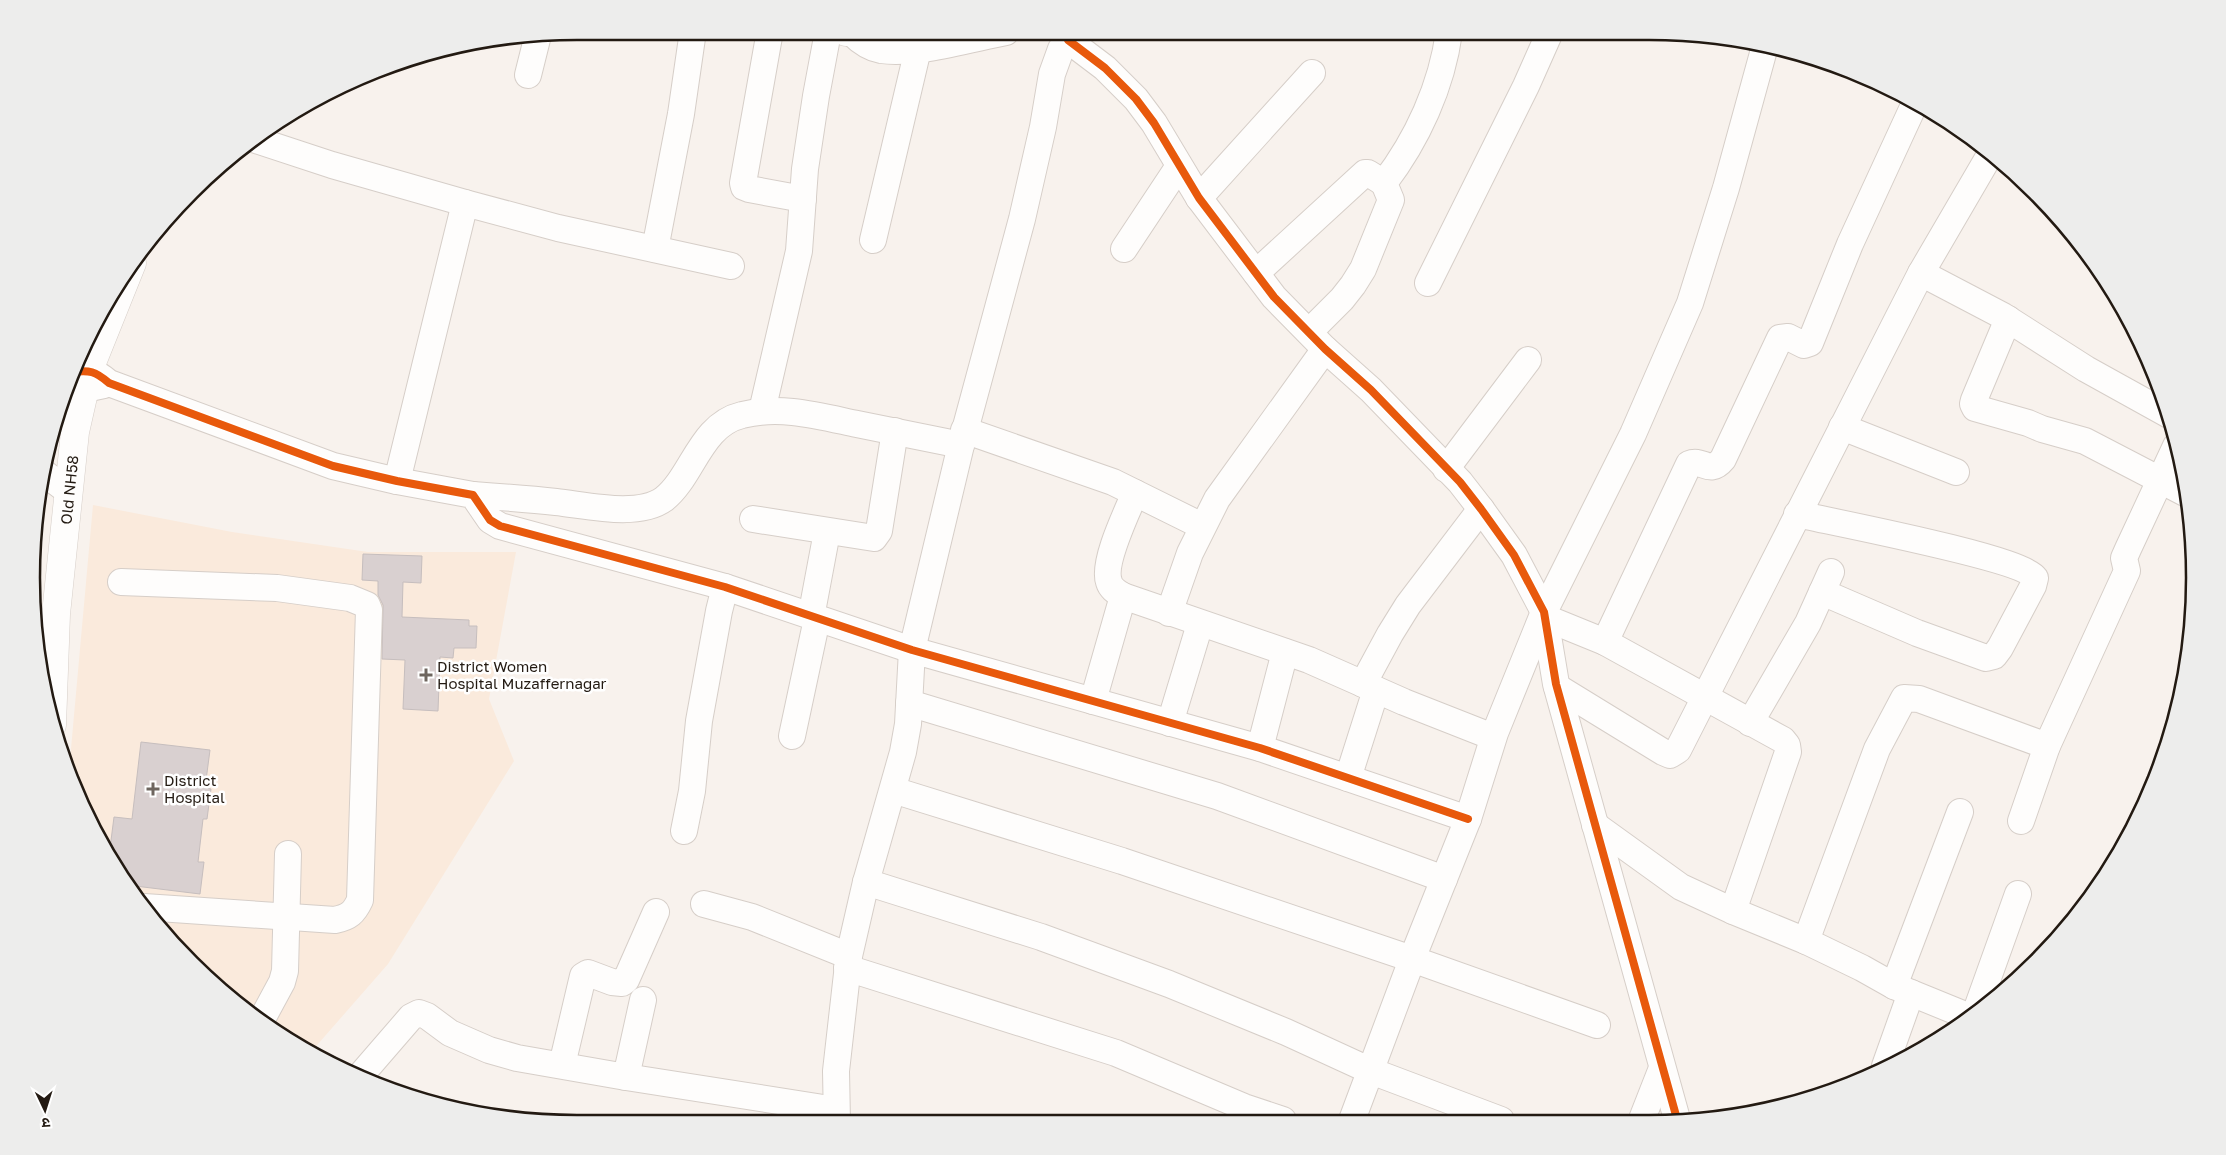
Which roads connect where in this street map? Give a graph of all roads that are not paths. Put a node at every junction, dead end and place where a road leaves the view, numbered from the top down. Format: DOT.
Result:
graph roads {
  1 [pos="693,40"];
  2 [pos="769,40"];
  3 [pos="842,40"];
  4 [pos="858,40"];
  5 [pos="965,40"];
  6 [pos="1064,40"];
  7 [pos="1071,40"];
  8 [pos="1448,40"];
  9 [pos="1546,40"];
  10 [pos="536,42"];
  11 [pos="918,49"];
  12 [pos="1763,52"];
  13 [pos="1312,73"];
  14 [pos="528,75"];
  15 [pos="1912,109"];
  16 [pos="263,142"];
  17 [pos="1987,160"];
  18 [pos="1180,166"];
  19 [pos="1384,183"];
  20 [pos="1199,198"];
  21 [pos="803,199"];
  22 [pos="465,203"];
  23 [pos="873,240"];
  24 [pos="654,249"];
  25 [pos="1124,249"];
  26 [pos="731,266"];
  27 [pos="1256,273"];
  28 [pos="1921,274"];
  29 [pos="1428,282"];
  30 [pos="112,309"];
  31 [pos="2008,319"];
  32 [pos="1317,340"];
  33 [pos="1528,360"];
  34 [pos="79,385"];
  35 [pos="2158,409"];
  36 [pos="762,411"];
  37 [pos="1842,428"];
  38 [pos="895,431"];
  39 [pos="963,437"];
  40 [pos="2172,455"];
  41 [pos="1446,469"];
  42 [pos="1956,472"];
  43 [pos="55,481"];
  44 [pos="397,481"];
  45 [pos="2160,481"];
  46 [pos="2178,490"];
  47 [pos="1135,493"];
  48 [pos="473,495"];
  49 [pos="1481,509"];
  50 [pos="1797,514"];
  51 [pos="753,519"];
  52 [pos="1202,526"];
  53 [pos="827,532"];
  54 [pos="121,582"];
  55 [pos="725,587"];
  56 [pos="1123,596"];
  57 [pos="41,600"];
  58 [pos="1169,613"];
  59 [pos="1545,615"];
  60 [pos="814,618"];
  61 [pos="1200,624"];
  62 [pos="1605,642"];
  63 [pos="912,650"];
  64 [pos="1285,652"];
  65 [pos="1370,687"];
  66 [pos="1557,687"];
  67 [pos="53,695"];
  68 [pos="1706,698"];
  69 [pos="1094,701"];
  70 [pos="910,704"];
  71 [pos="1170,723"];
  72 [pos="1750,723"];
  73 [pos="792,736"];
  74 [pos="1494,737"];
  75 [pos="2046,746"];
  76 [pos="1260,748"];
  77 [pos="1348,778"];
  78 [pos="892,790"];
  79 [pos="1960,812"];
  80 [pos="1468,819"];
  81 [pos="2020,821"];
  82 [pos="1595,825"];
  83 [pos="684,831"];
  84 [pos="288,854"];
  85 [pos="1444,879"];
  86 [pos="866,882"];
  87 [pos="2018,894"];
  88 [pos="704,904"];
  89 [pos="153,908"];
  90 [pos="1733,911"];
  91 [pos="656,912"];
  92 [pos="287,917"];
  93 [pos="1806,941"];
  94 [pos="1412,959"];
  95 [pos="848,962"];
  96 [pos="1903,990"];
  97 [pos="644,1000"];
  98 [pos="1980,1001"];
  99 [pos="265,1014"];
  100 [pos="1962,1014"];
  101 [pos="1596,1025"];
  102 [pos="1886,1060"];
  103 [pos="562,1065"];
  104 [pos="1662,1068"];
  105 [pos="365,1071"];
  106 [pos="1371,1071"];
  107 [pos="626,1077"];
  108 [pos="1676,1114"];
  109 [pos="831,1115"];
  110 [pos="836,1115"];
  111 [pos="1268,1115"];
  112 [pos="1354,1115"];
  113 [pos="1488,1115"];
  114 [pos="1644,1115"];
  1 -- 24 [label="street"];
  2 -- 21 [label="street"];
  3 -- 21 [label="street"];
  4 -- 11 [label="street"];
  5 -- 11 [label="street"];
  6 -- 39 [label="street"];
  7 -- 18 [label="street"];
  8 -- 19 [label="street"];
  9 -- 29 [label="street"];
  10 -- 14 [label="street"];
  11 -- 23 [label="street"];
  12 -- 59 [label="street"];
  13 -- 20 [label="street"];
  15 -- 62 [label="street"];
  16 -- 22 [label="street"];
  17 -- 28 [label="street"];
  18 -- 20 [label="street"];
  18 -- 25 [label="street"];
  19 -- 27 [label="street"];
  19 -- 32 [label="street"];
  20 -- 27 [label="street"];
  21 -- 36 [label="street"];
  22 -- 24 [label="street"];
  22 -- 44 [label="street"];
  24 -- 26 [label="street"];
  27 -- 32 [label="street"];
  28 -- 31 [label="street"];
  28 -- 37 [label="street"];
  30 -- 34 [label="main road, Old NH58"];
  31 -- 35 [label="street"];
  31 -- 45 [label="street"];
  32 -- 41 [label="street"];
  32 -- 52 [label="street"];
  33 -- 41 [label="street"];
  34 -- 43 [label="main road, Old NH58"];
  34 -- 44 [label="street"];
  36 -- 38 [label="street"];
  36 -- 48 [label="street"];
  37 -- 42 [label="street"];
  37 -- 50 [label="street"];
  38 -- 39 [label="street"];
  38 -- 53 [label="street"];
  39 -- 47 [label="street"];
  39 -- 63 [label="street"];
  40 -- 45 [label="street"];
  41 -- 49 [label="street"];
  43 -- 57 [label="main road, Old NH58"];
  43 -- 67 [label="main road, Old NH58"];
  44 -- 48 [label="street"];
  45 -- 46 [label="street"];
  45 -- 75 [label="street"];
  47 -- 52 [label="street"];
  47 -- 56 [label="street"];
  48 -- 55 [label="street"];
  49 -- 59 [label="street"];
  49 -- 65 [label="street"];
  50 -- 68 [label="street"];
  50 -- 72 [label="street"];
  51 -- 53 [label="street"];
  52 -- 58 [label="street"];
  53 -- 60 [label="street"];
  54 -- 92 [label="street"];
  55 -- 60 [label="street"];
  55 -- 83 [label="street"];
  56 -- 58 [label="street"];
  56 -- 69 [label="street"];
  58 -- 61 [label="street"];
  59 -- 62 [label="street"];
  59 -- 66 [label="street"];
  59 -- 74 [label="street"];
  60 -- 63 [label="street"];
  60 -- 73 [label="street"];
  61 -- 64 [label="street"];
  61 -- 71 [label="street"];
  62 -- 68 [label="street"];
  63 -- 69 [label="street"];
  63 -- 70 [label="street"];
  64 -- 65 [label="street"];
  64 -- 76 [label="street"];
  65 -- 74 [label="street"];
  65 -- 77 [label="street"];
  66 -- 68 [label="street"];
  66 -- 82 [label="street"];
  68 -- 72 [label="street"];
  69 -- 71 [label="street"];
  70 -- 78 [label="street"];
  70 -- 85 [label="street"];
  71 -- 76 [label="street"];
  72 -- 90 [label="street"];
  74 -- 80 [label="street"];
  75 -- 81 [label="street"];
  75 -- 93 [label="street"];
  76 -- 77 [label="street"];
  77 -- 80 [label="street"];
  78 -- 86 [label="street"];
  78 -- 94 [label="street"];
  79 -- 96 [label="street"];
  80 -- 85 [label="street"];
  82 -- 90 [label="street"];
  82 -- 104 [label="street"];
  84 -- 92 [label="street"];
  85 -- 94 [label="street"];
  86 -- 95 [label="street"];
  86 -- 106 [label="street"];
  87 -- 98 [label="street"];
  88 -- 95 [label="street"];
  89 -- 92 [label="street"];
  90 -- 93 [label="street"];
  91 -- 103 [label="street"];
  92 -- 99 [label="street"];
  93 -- 96 [label="street"];
  94 -- 101 [label="street"];
  94 -- 106 [label="street"];
  95 -- 110 [label="street"];
  95 -- 111 [label="street"];
  96 -- 100 [label="street"];
  96 -- 102 [label="street"];
  97 -- 107 [label="street"];
  103 -- 105 [label="street"];
  103 -- 107 [label="street"];
  104 -- 108 [label="street"];
  104 -- 114 [label="street"];
  106 -- 112 [label="street"];
  106 -- 113 [label="street"];
  107 -- 109 [label="street"];
}
